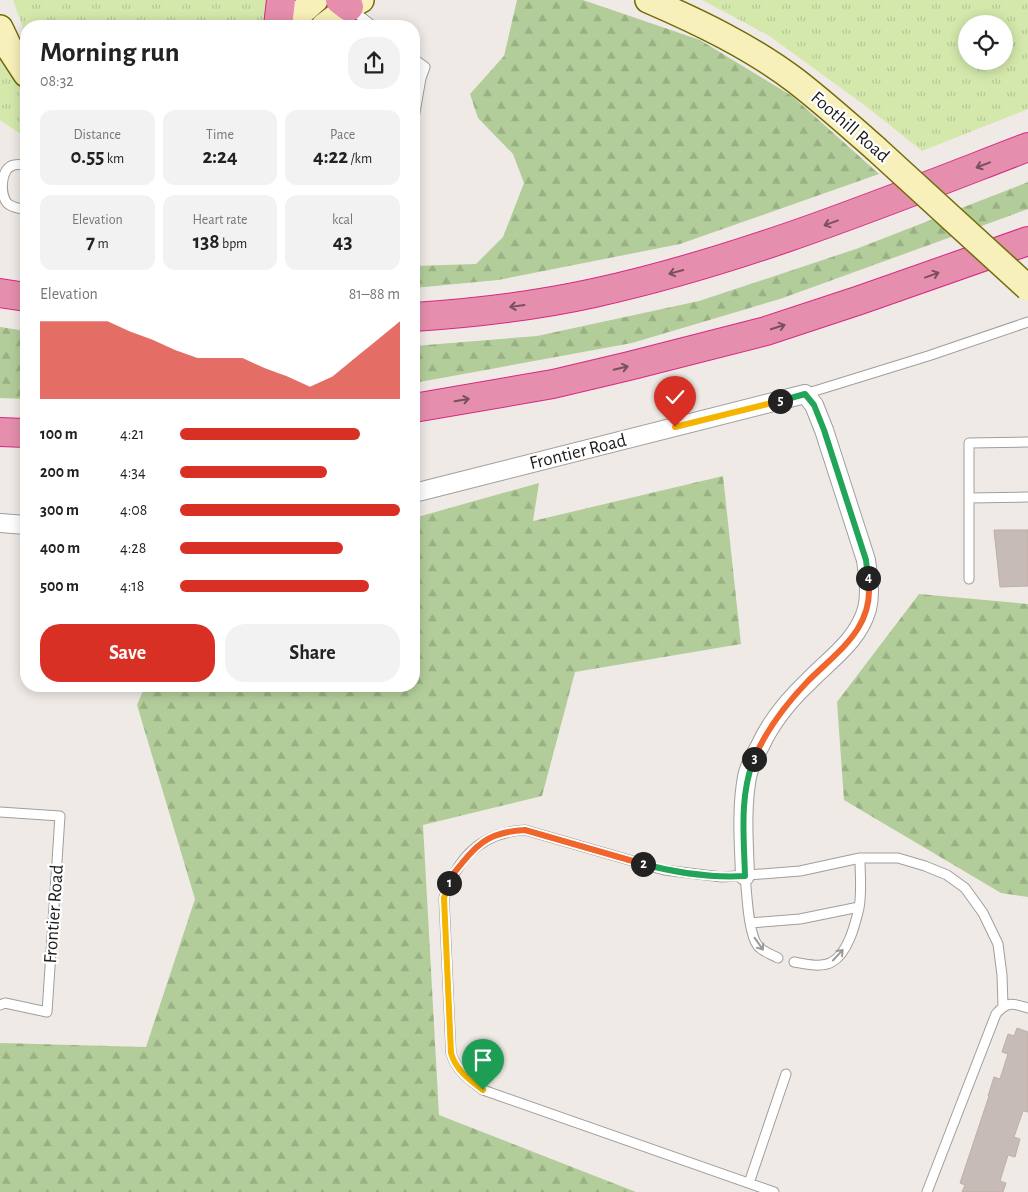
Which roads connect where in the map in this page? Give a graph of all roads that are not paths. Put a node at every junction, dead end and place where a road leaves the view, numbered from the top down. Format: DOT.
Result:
graph roads {
  1 [pos="281,0"];
  2 [pos="315,0"];
  3 [pos="648,0"];
  4 [pos="350,2"];
  5 [pos="279,20"];
  6 [pos="293,20"];
  7 [pos="330,20"];
  8 [pos="367,20"];
  9 [pos="0,28"];
  10 [pos="420,64"];
  11 [pos="20,65"];
  12 [pos="420,74"];
  13 [pos="1028,147"];
  14 [pos="20,166"];
  15 [pos="20,208"];
  16 [pos="1028,240"];
  17 [pos="1028,288"];
  18 [pos="0,293"];
  19 [pos="20,296"];
  20 [pos="420,317"];
  21 [pos="1028,322"];
  22 [pos="805,394"];
  23 [pos="420,407"];
  24 [pos="0,432"];
  25 [pos="20,433"];
  26 [pos="1028,442"];
  27 [pos="420,491"];
  28 [pos="1028,497"];
  29 [pos="969,498"];
  30 [pos="0,523"];
  31 [pos="20,525"];
  32 [pos="969,580"];
  33 [pos="0,812"];
  34 [pos="860,858"];
  35 [pos="745,876"];
  36 [pos="859,907"];
  37 [pos="750,923"];
  38 [pos="778,958"];
  39 [pos="794,962"];
  40 [pos="0,1005"];
  41 [pos="1003,1006"];
  42 [pos="1028,1008"];
  43 [pos="786,1074"];
  44 [pos="749,1183"];
  45 [pos="774,1192"];
  46 [pos="928,1192"];
  1 -- 5 [label="highway"];
  2 -- 6 [label="street"];
  3 -- 17 [label="street, Foothill Road, bridge"];
  4 -- 7 [label="street"];
  4 -- 8 [label="lane"];
  9 -- 11 [label="street"];
  10 -- 12 [label="lane"];
  13 -- 20 [label="highway, one-way"];
  14 -- 15 [label="lane"];
  23 -- 16 [label="highway, one-way"];
  18 -- 19 [label="highway"];
  21 -- 22 [label="lane"];
  22 -- 27 [label="street, Frontier Road"];
  22 -- 35 [label="street"];
  24 -- 25 [label="highway"];
  26 -- 29 [label="lane"];
  28 -- 29 [label="lane"];
  29 -- 32 [label="lane"];
  30 -- 31 [label="street"];
  33 -- 40 [label="lane, Frontier Road"];
  34 -- 35 [label="lane"];
  34 -- 36 [label="lane"];
  34 -- 41 [label="lane"];
  35 -- 37 [label="lane"];
  35 -- 44 [label="lane"];
  36 -- 37 [label="lane"];
  39 -- 36 [label="lane, one-way"];
  37 -- 38 [label="lane, one-way"];
  41 -- 42 [label="lane"];
  41 -- 46 [label="lane"];
  43 -- 44 [label="lane"];
  44 -- 45 [label="lane"];
}
